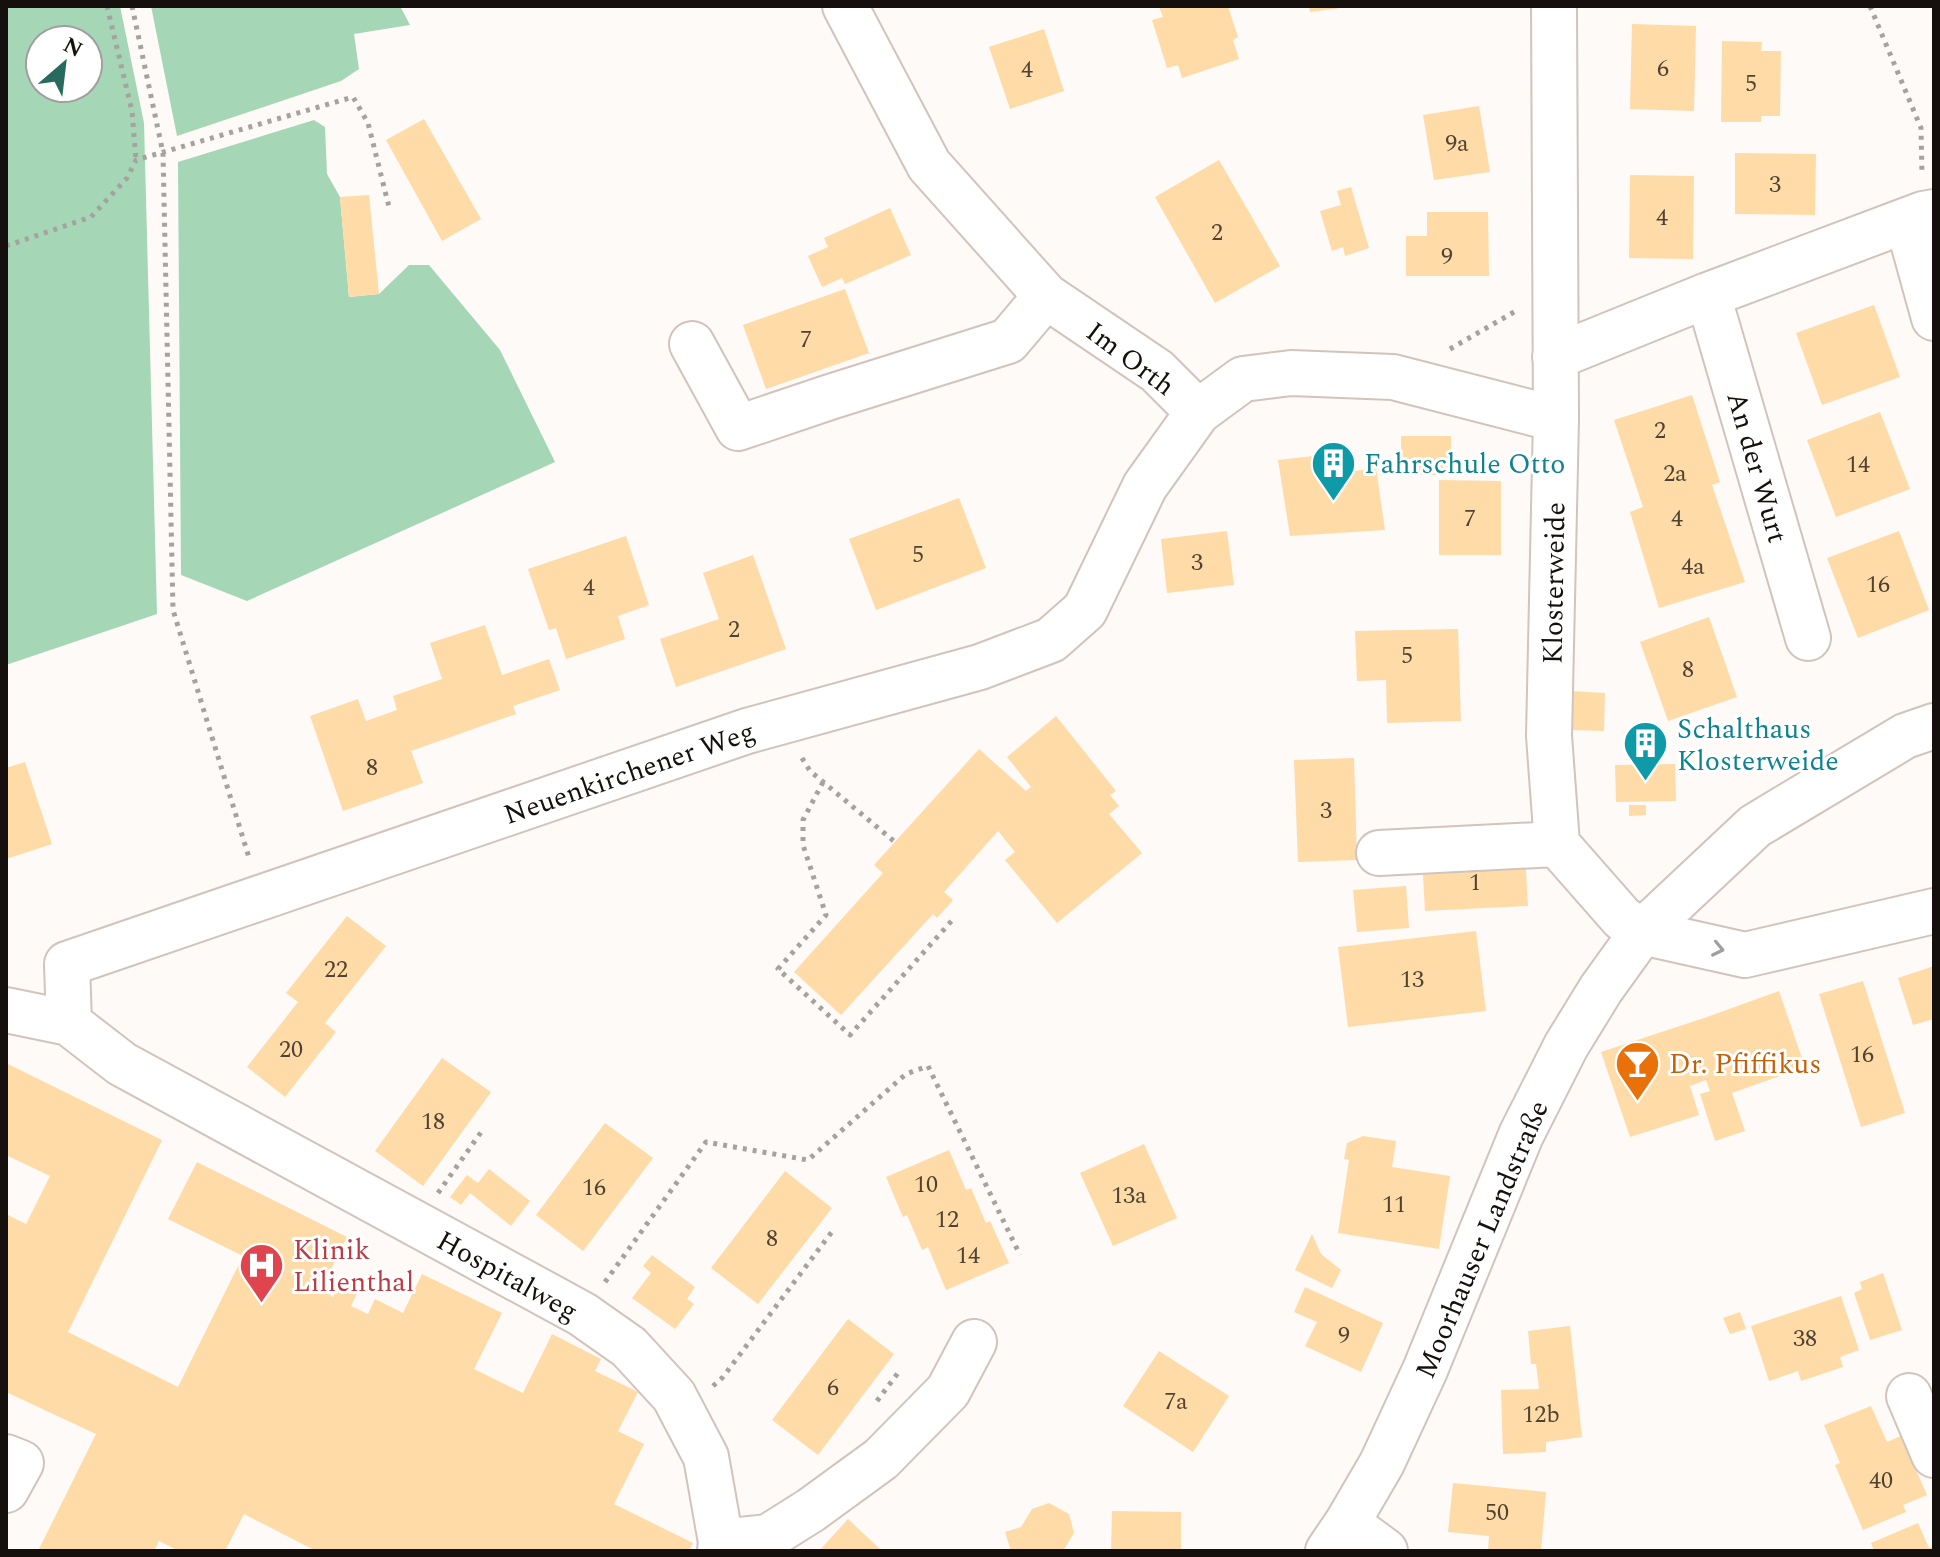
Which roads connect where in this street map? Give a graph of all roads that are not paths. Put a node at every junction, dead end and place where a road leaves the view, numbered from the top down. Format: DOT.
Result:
graph roads {
  1 [pos="845,6"];
  2 [pos="1554,6"];
  3 [pos="1921,216"];
  4 [pos="1708,295"];
  5 [pos="1046,296"];
  6 [pos="1934,318"];
  7 [pos="692,344"];
  8 [pos="1555,357"];
  9 [pos="1198,412"];
  10 [pos="1556,419"];
  11 [pos="1808,638"];
  12 [pos="1934,726"];
  13 [pos="1557,844"];
  14 [pos="1379,853"];
  15 [pos="1934,911"];
  16 [pos="1642,932"];
  17 [pos="6,1010"];
  18 [pos="69,1023"];
  19 [pos="974,1342"];
  20 [pos="1909,1396"];
  21 [pos="1934,1455"];
  22 [pos="6,1457"];
  23 [pos="6,1490"];
  24 [pos="1338,1537"];
  25 [pos="720,1547"];
  26 [pos="1385,1551"];
  1 -- 5 [label="street, Im Orth"];
  2 -- 8 [label="street, Klosterweide"];
  3 -- 4 [label="street"];
  3 -- 6 [label="street"];
  4 -- 8 [label="street"];
  4 -- 11 [label="street, An der Wurt"];
  5 -- 7 [label="street"];
  5 -- 9 [label="street, Im Orth"];
  8 -- 10 [label="street, Klosterweide"];
  9 -- 10 [label="street, Im Orth"];
  9 -- 18 [label="street, Neuenkirchener Weg"];
  10 -- 13 [label="street, Klosterweide"];
  12 -- 16 [label="street, Moorhauser Landstraße"];
  13 -- 14 [label="street"];
  13 -- 16 [label="street"];
  16 -- 15 [label="street, one-way"];
  16 -- 24 [label="street, Moorhauser Landstraße"];
  17 -- 18 [label="street"];
  18 -- 25 [label="street, Hospitalweg"];
  19 -- 25 [label="street, Hospitalweg"];
  20 -- 21 [label="street"];
  22 -- 23 [label="street"];
  24 -- 26 [label="street"];
}
